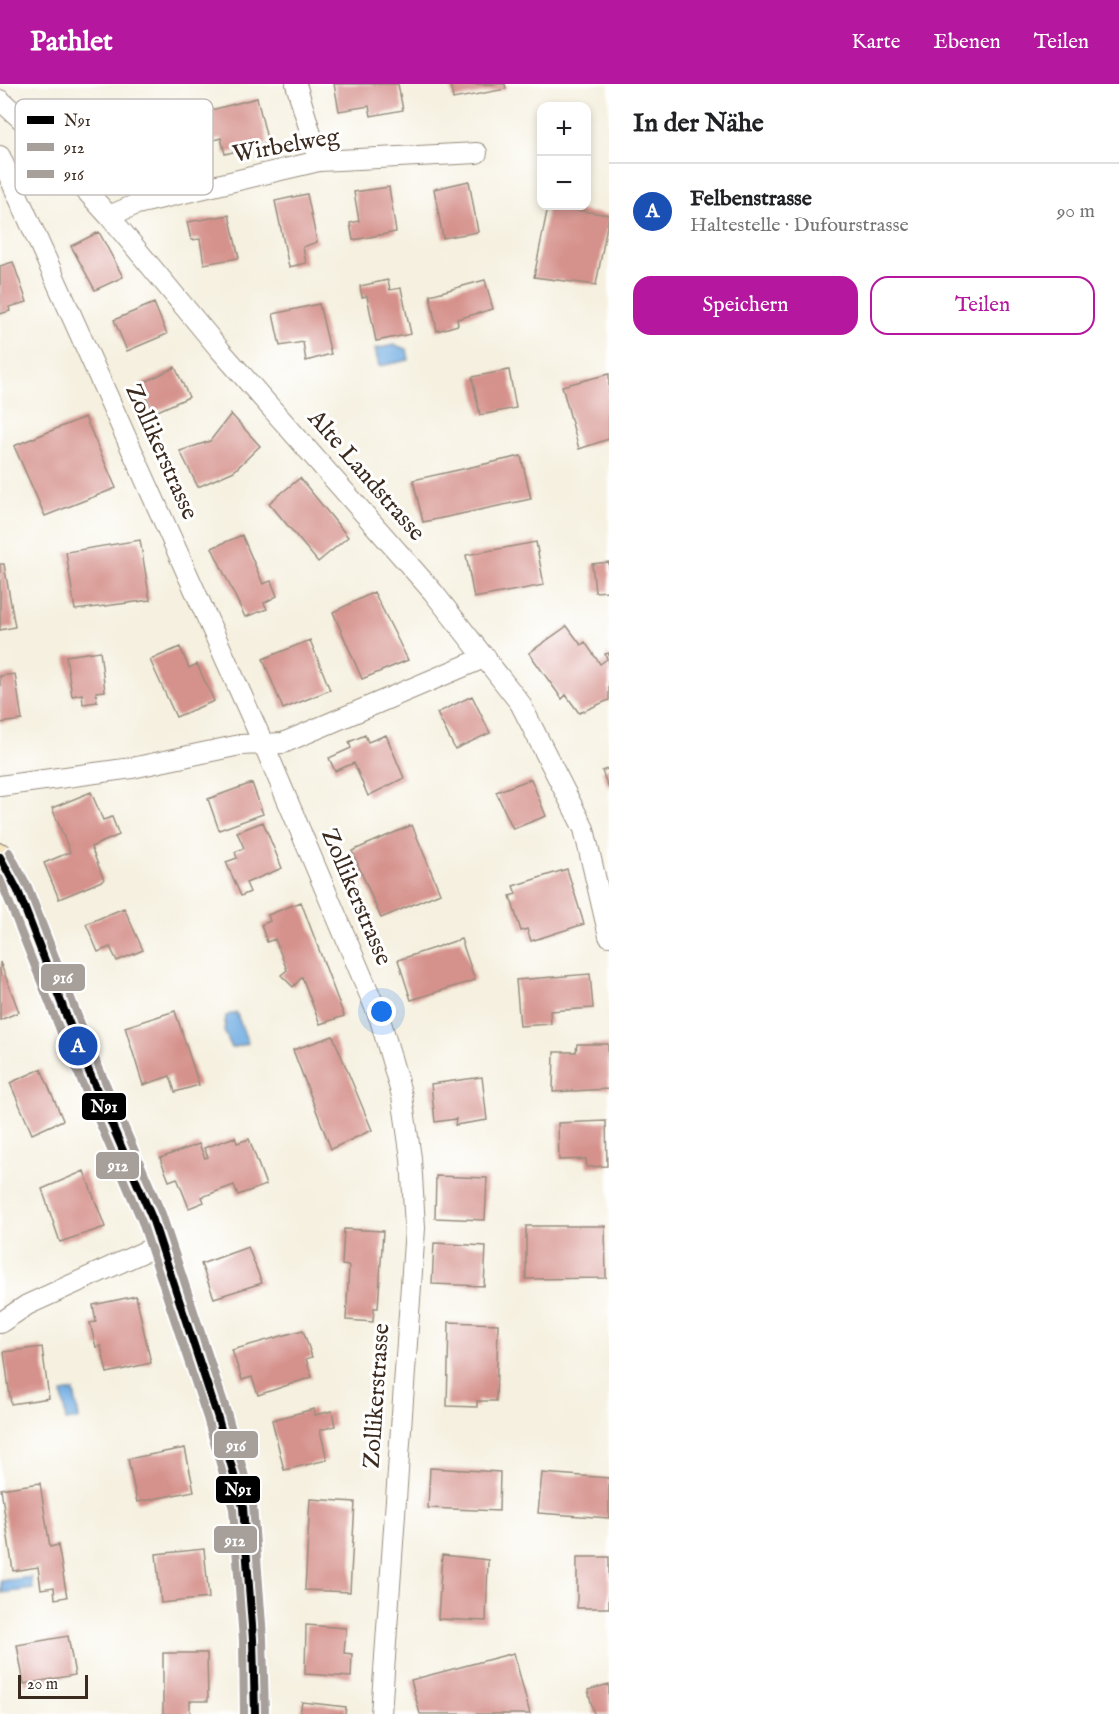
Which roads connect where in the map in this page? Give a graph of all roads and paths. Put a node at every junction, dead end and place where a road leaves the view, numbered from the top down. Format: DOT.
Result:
graph roads {
  1 [pos="296,84"];
  2 [pos="0,100"];
  3 [pos="15,116"];
  4 [pos="477,153"];
  5 [pos="0,156"];
  6 [pos="319,161"];
  7 [pos="213,186"];
  8 [pos="15,189"];
  9 [pos="17,195"];
  10 [pos="89,195"];
  11 [pos="174,195"];
  12 [pos="109,216"];
  13 [pos="486,657"];
  14 [pos="264,745"];
  15 [pos="0,786"];
  16 [pos="0,856"];
  17 [pos="609,936"];
  18 [pos="161,1244"];
  19 [pos="0,1323"];
  20 [pos="255,1714"];
  21 [pos="381,1714"];
  1 -- 6 [label="street"];
  2 -- 3 [label="street, Alte Landstrasse"];
  4 -- 6 [label="street, Wirbelweg"];
  5 -- 8 [label="street, Zollikerstrasse"];
  6 -- 7 [label="street, Wirbelweg"];
  9 -- 14 [label="street, Zollikerstrasse"];
  10 -- 12 [label="street, Alte Landstrasse"];
  11 -- 12 [label="street, Wirbelweg"];
  12 -- 13 [label="street, Alte Landstrasse"];
  13 -- 14 [label="street"];
  13 -- 17 [label="street, Alte Landstrasse"];
  14 -- 15 [label="street"];
  14 -- 21 [label="street, Zollikerstrasse"];
  16 -- 18 [label="main road"];
  18 -- 19 [label="street"];
  18 -- 20 [label="main road"];
}
